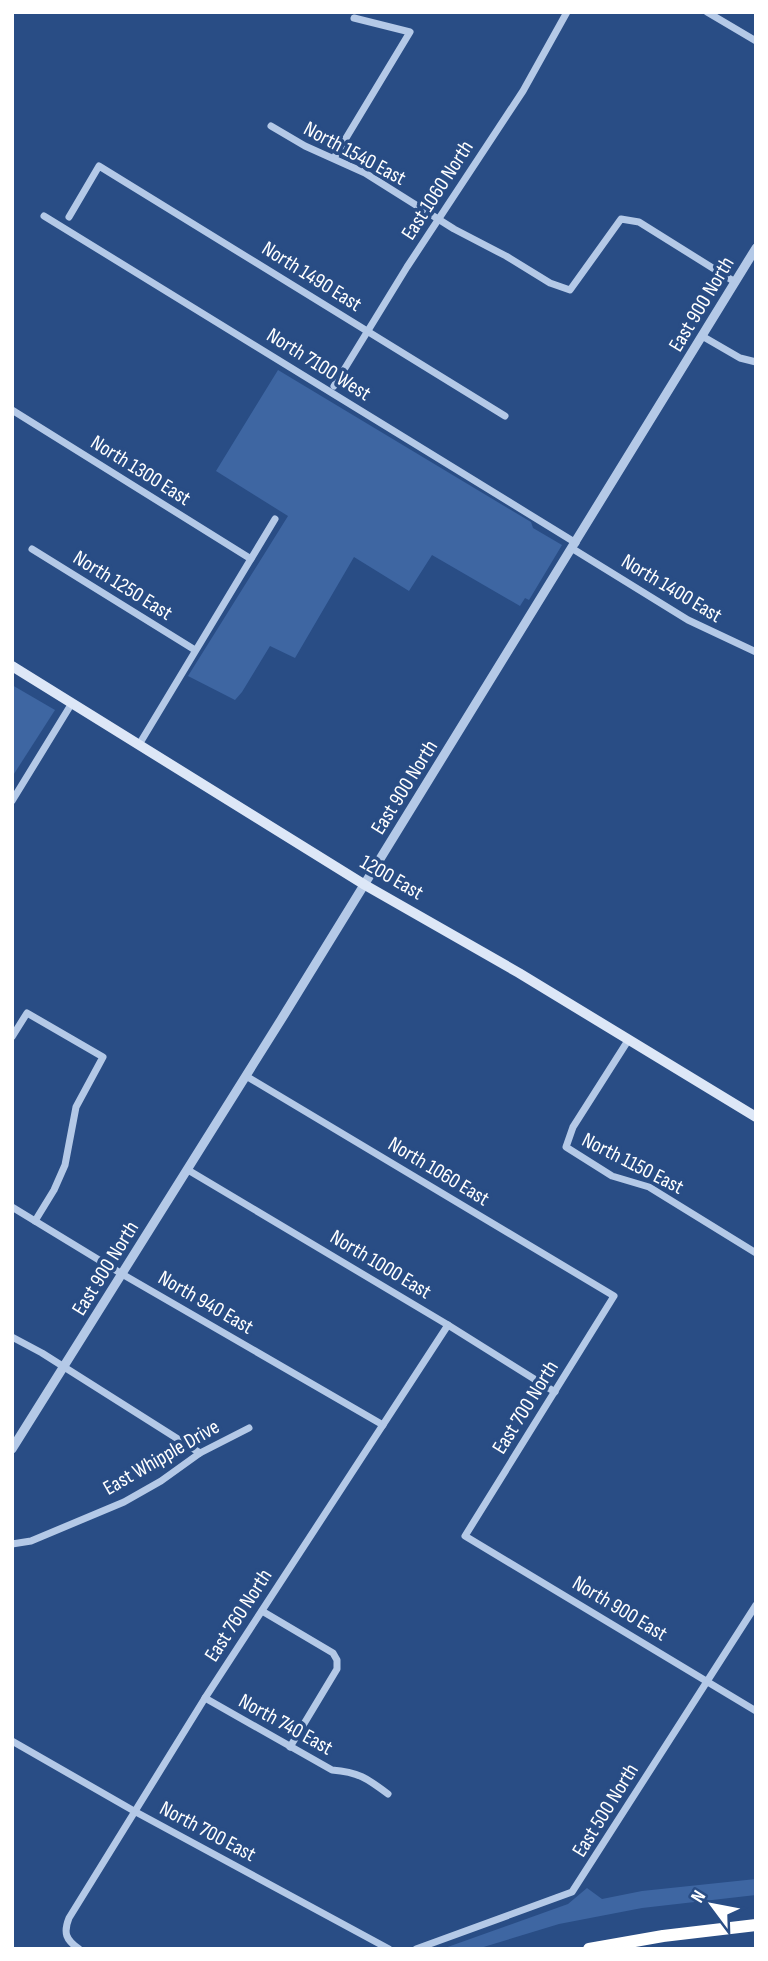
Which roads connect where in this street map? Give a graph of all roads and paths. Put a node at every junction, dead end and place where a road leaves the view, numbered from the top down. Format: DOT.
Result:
graph roads {
  1 [pos="567,12"];
  2 [pos="707,12"];
  3 [pos="354,18"];
  4 [pos="756,41"];
  5 [pos="271,126"];
  6 [pos="334,158"];
  7 [pos="44,216"];
  8 [pos="69,217"];
  9 [pos="439,220"];
  10 [pos="756,248"];
  11 [pos="735,282"];
  12 [pos="369,332"];
  13 [pos="702,336"];
  14 [pos="756,362"];
  15 [pos="334,386"];
  16 [pos="12,410"];
  17 [pos="505,416"];
  18 [pos="275,519"];
  19 [pos="574,546"];
  20 [pos="32,549"];
  21 [pos="251,559"];
  22 [pos="195,650"];
  23 [pos="756,652"];
  24 [pos="12,666"];
  25 [pos="72,703"];
  26 [pos="140,743"];
  27 [pos="12,801"];
  28 [pos="365,885"];
  29 [pos="12,1037"];
  30 [pos="629,1039"];
  31 [pos="246,1076"];
  32 [pos="756,1117"];
  33 [pos="188,1170"];
  34 [pos="12,1207"];
  35 [pos="34,1221"];
  36 [pos="756,1253"];
  37 [pos="122,1274"];
  38 [pos="614,1296"];
  39 [pos="448,1325"];
  40 [pos="12,1338"];
  41 [pos="64,1367"];
  42 [pos="555,1392"];
  43 [pos="383,1425"];
  44 [pos="249,1428"];
  45 [pos="12,1449"];
  46 [pos="200,1453"];
  47 [pos="465,1536"];
  48 [pos="12,1544"];
  49 [pos="756,1605"];
  50 [pos="262,1611"];
  51 [pos="708,1681"];
  52 [pos="205,1698"];
  53 [pos="756,1711"];
  54 [pos="12,1741"];
  55 [pos="290,1747"];
  56 [pos="388,1794"];
  57 [pos="134,1811"];
  58 [pos="756,1925"];
  59 [pos="79,1949"];
  60 [pos="389,1949"];
  61 [pos="416,1949"];
  62 [pos="589,1949"];
  1 -- 9 [label="street, East 1060 North"];
  2 -- 4 [label="street"];
  3 -- 6 [label="street"];
  5 -- 6 [label="street, North 1540 East"];
  6 -- 9 [label="street, North 1540 East"];
  7 -- 19 [label="street, North 7100 West"];
  8 -- 12 [label="street, North 1490 East"];
  9 -- 11 [label="street, North 1540 East"];
  9 -- 12 [label="street, East 1060 North"];
  10 -- 11 [label="street, East 900 North"];
  11 -- 13 [label="street, East 900 North"];
  12 -- 15 [label="street, East 1060 North"];
  12 -- 17 [label="street, North 1490 East"];
  13 -- 14 [label="street"];
  13 -- 19 [label="street, East 900 North"];
  16 -- 21 [label="street, North 1300 East"];
  18 -- 21 [label="street"];
  19 -- 23 [label="street, North 1400 East"];
  19 -- 28 [label="street, East 900 North"];
  20 -- 22 [label="street, North 1250 East"];
  21 -- 22 [label="street"];
  22 -- 26 [label="street"];
  24 -- 25 [label="main road, 1200 East"];
  25 -- 26 [label="main road, 1200 East"];
  25 -- 27 [label="street"];
  26 -- 28 [label="main road, 1200 East"];
  28 -- 30 [label="main road, 1200 East"];
  28 -- 31 [label="street, East 900 North"];
  29 -- 35 [label="street"];
  30 -- 32 [label="main road, 1200 East"];
  30 -- 36 [label="street, North 1150 East"];
  31 -- 33 [label="street, East 900 North"];
  31 -- 38 [label="street, North 1060 East"];
  33 -- 37 [label="street, East 900 North"];
  33 -- 39 [label="street, North 1000 East"];
  34 -- 35 [label="street, North 940 East"];
  35 -- 37 [label="street, North 940 East"];
  37 -- 41 [label="street, East 900 North"];
  37 -- 43 [label="street, North 940 East"];
  38 -- 42 [label="street, East 700 North"];
  39 -- 42 [label="street, North 1000 East"];
  39 -- 43 [label="street, East 760 North"];
  40 -- 41 [label="street"];
  41 -- 45 [label="street, East 900 North"];
  41 -- 46 [label="street"];
  42 -- 47 [label="street, East 700 North"];
  43 -- 50 [label="street, East 760 North"];
  44 -- 46 [label="street, East Whipple Drive"];
  46 -- 48 [label="street, East Whipple Drive"];
  47 -- 51 [label="street, North 900 East"];
  49 -- 51 [label="street, East 500 North"];
  50 -- 52 [label="street, East 760 North"];
  50 -- 55 [label="street"];
  51 -- 53 [label="street, North 900 East"];
  51 -- 61 [label="street, East 500 North"];
  52 -- 55 [label="street, North 740 East"];
  52 -- 57 [label="street, East 760 North"];
  54 -- 57 [label="street, North 700 East"];
  55 -- 56 [label="street, North 740 East"];
  57 -- 59 [label="street, East 760 North"];
  57 -- 60 [label="street, North 700 East"];
  58 -- 62 [label="highway"];
}
